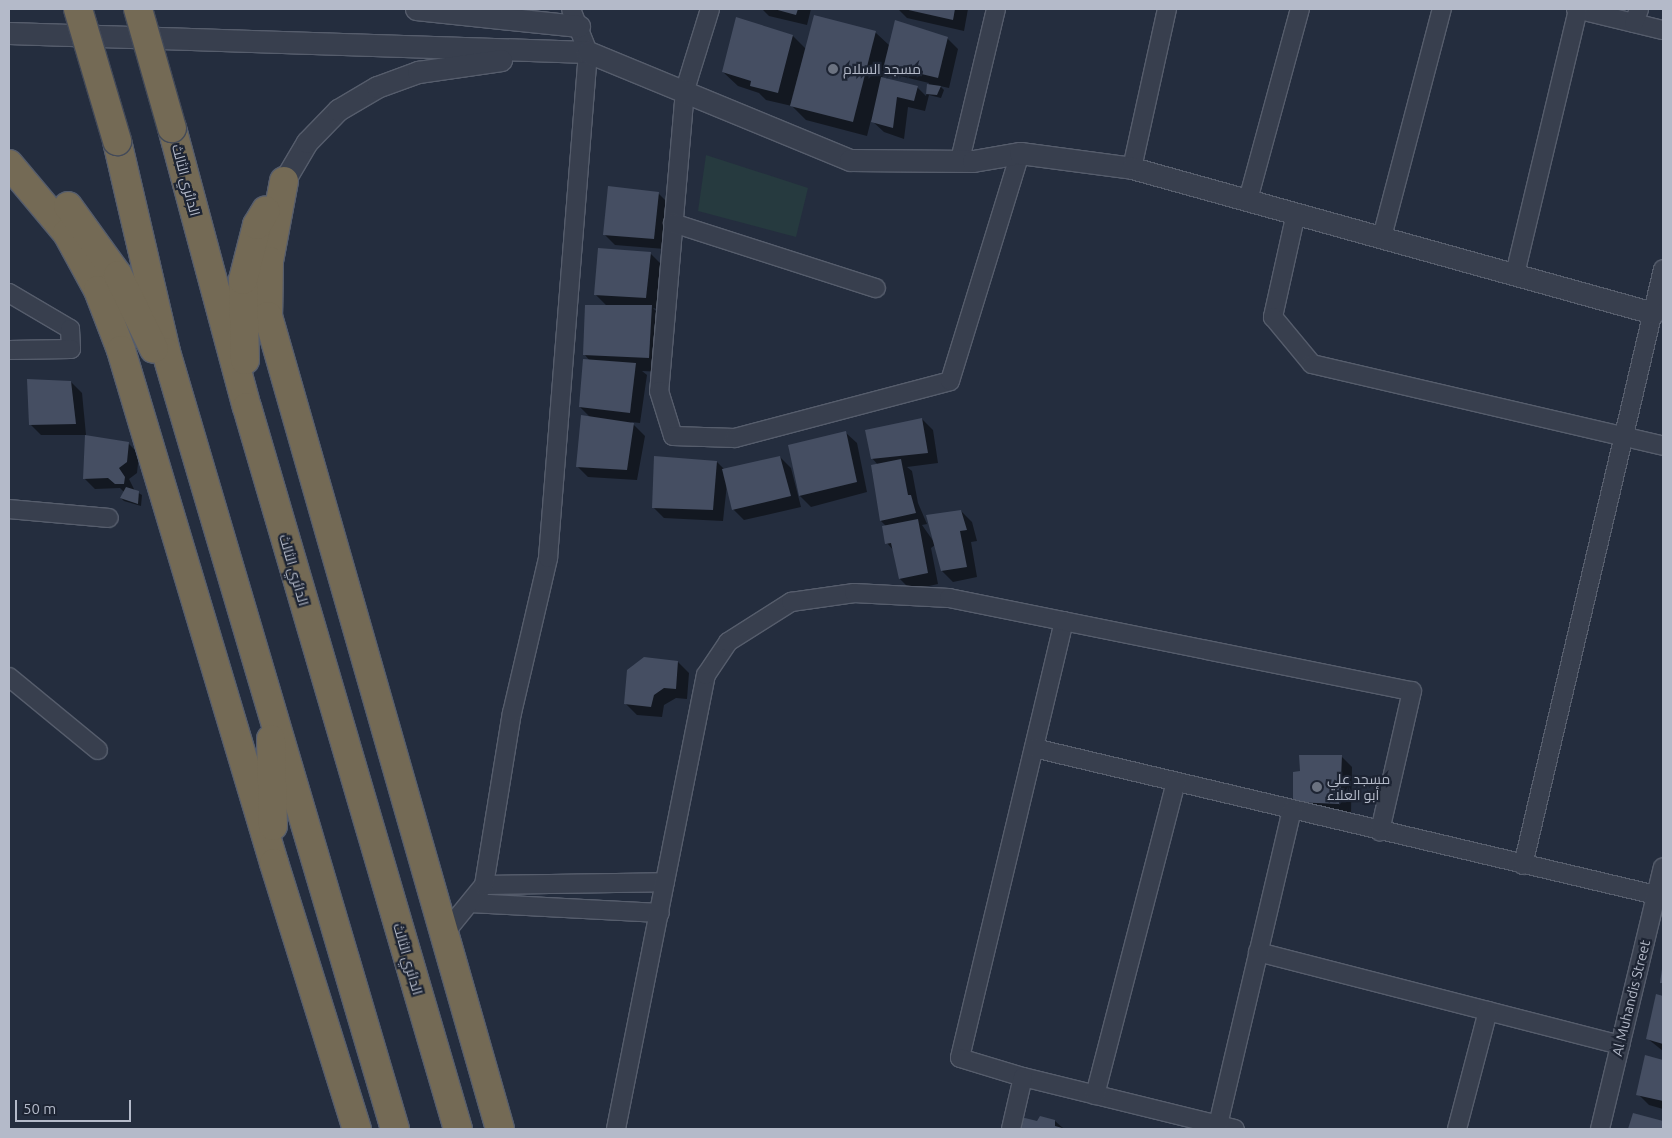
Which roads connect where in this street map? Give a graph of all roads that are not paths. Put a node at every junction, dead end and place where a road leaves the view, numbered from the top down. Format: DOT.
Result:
graph roads {
  1 [pos="78,9"];
  2 [pos="138,9"];
  3 [pos="416,9"];
  4 [pos="710,9"];
  5 [pos="996,9"];
  6 [pos="1167,9"];
  7 [pos="1300,9"];
  8 [pos="1442,9"];
  9 [pos="1577,9"];
  10 [pos="1637,16"];
  11 [pos="575,17"];
  12 [pos="1663,30"];
  13 [pos="9,33"];
  14 [pos="564,52"];
  15 [pos="588,52"];
  16 [pos="685,90"];
  17 [pos="9,147"];
  18 [pos="1020,153"];
  19 [pos="960,160"];
  20 [pos="9,164"];
  21 [pos="1132,168"];
  22 [pos="284,181"];
  23 [pos="1248,200"];
  24 [pos="1296,213"];
  25 [pos="673,223"];
  26 [pos="1382,237"];
  27 [pos="1663,268"];
  28 [pos="1515,274"];
  29 [pos="876,288"];
  30 [pos="9,293"];
  31 [pos="1653,313"];
  32 [pos="9,350"];
  33 [pos="181,403"];
  34 [pos="247,407"];
  35 [pos="1624,437"];
  36 [pos="1663,446"];
  37 [pos="9,509"];
  38 [pos="109,518"];
  39 [pos="1064,621"];
  40 [pos="9,678"];
  41 [pos="270,703"];
  42 [pos="1034,748"];
  43 [pos="98,750"];
  44 [pos="1176,782"];
  45 [pos="1292,810"];
  46 [pos="1380,831"];
  47 [pos="274,863"];
  48 [pos="1523,864"];
  49 [pos="1663,867"];
  50 [pos="665,882"];
  51 [pos="484,885"];
  52 [pos="1656,895"];
  53 [pos="470,903"];
  54 [pos="660,913"];
  55 [pos="444,934"];
  56 [pos="1258,952"];
  57 [pos="1488,1011"];
  58 [pos="1620,1045"];
  59 [pos="1023,1077"];
  60 [pos="1095,1095"];
  61 [pos="1226,1127"];
  62 [pos="357,1129"];
  63 [pos="395,1129"];
  64 [pos="458,1129"];
  65 [pos="500,1129"];
  66 [pos="616,1129"];
  67 [pos="1011,1129"];
  68 [pos="1457,1129"];
  69 [pos="1600,1129"];
  1 -- 33 [label="highway, bridge"];
  2 -- 34 [label="highway, الدائري الثالث, bridge"];
  3 -- 11 [label="street"];
  4 -- 16 [label="street"];
  5 -- 19 [label="street"];
  6 -- 21 [label="street"];
  7 -- 23 [label="street"];
  8 -- 26 [label="street"];
  9 -- 10 [label="street"];
  9 -- 28 [label="street"];
  10 -- 12 [label="street"];
  11 -- 15 [label="street"];
  13 -- 14 [label="street"];
  14 -- 15 [label="street"];
  14 -- 22 [label="street"];
  15 -- 16 [label="street"];
  15 -- 51 [label="street"];
  16 -- 19 [label="street"];
  16 -- 25 [label="street"];
  17 -- 33 [label="highway"];
  18 -- 19 [label="street"];
  18 -- 21 [label="street"];
  18 -- 25 [label="street"];
  20 -- 47 [label="highway"];
  21 -- 23 [label="street"];
  22 -- 34 [label="highway"];
  22 -- 55 [label="highway"];
  23 -- 24 [label="street"];
  24 -- 26 [label="street"];
  24 -- 35 [label="street"];
  25 -- 29 [label="street"];
  26 -- 28 [label="street"];
  27 -- 31 [label="street"];
  28 -- 31 [label="street"];
  30 -- 32 [label="street"];
  31 -- 35 [label="street"];
  33 -- 41 [label="highway"];
  34 -- 64 [label="highway, الدائري الثالث"];
  35 -- 36 [label="street"];
  35 -- 48 [label="street"];
  37 -- 38 [label="street"];
  39 -- 42 [label="street"];
  39 -- 46 [label="street"];
  39 -- 50 [label="street"];
  40 -- 43 [label="street"];
  41 -- 47 [label="highway"];
  41 -- 63 [label="highway"];
  42 -- 44 [label="street"];
  42 -- 59 [label="street"];
  44 -- 45 [label="street"];
  44 -- 60 [label="street"];
  45 -- 46 [label="street"];
  45 -- 56 [label="street"];
  46 -- 48 [label="street"];
  47 -- 62 [label="highway"];
  48 -- 52 [label="street"];
  49 -- 52 [label="street, Al Muhandis Street"];
  50 -- 51 [label="street"];
  50 -- 54 [label="street"];
  51 -- 53 [label="street"];
  52 -- 58 [label="street, Al Muhandis Street"];
  53 -- 54 [label="street"];
  53 -- 55 [label="street"];
  54 -- 66 [label="street"];
  55 -- 65 [label="highway"];
  56 -- 57 [label="street"];
  56 -- 61 [label="street"];
  57 -- 58 [label="street"];
  57 -- 68 [label="street"];
  58 -- 69 [label="street, Al Muhandis Street"];
  59 -- 60 [label="street"];
  59 -- 67 [label="street"];
  60 -- 61 [label="street"];
}
